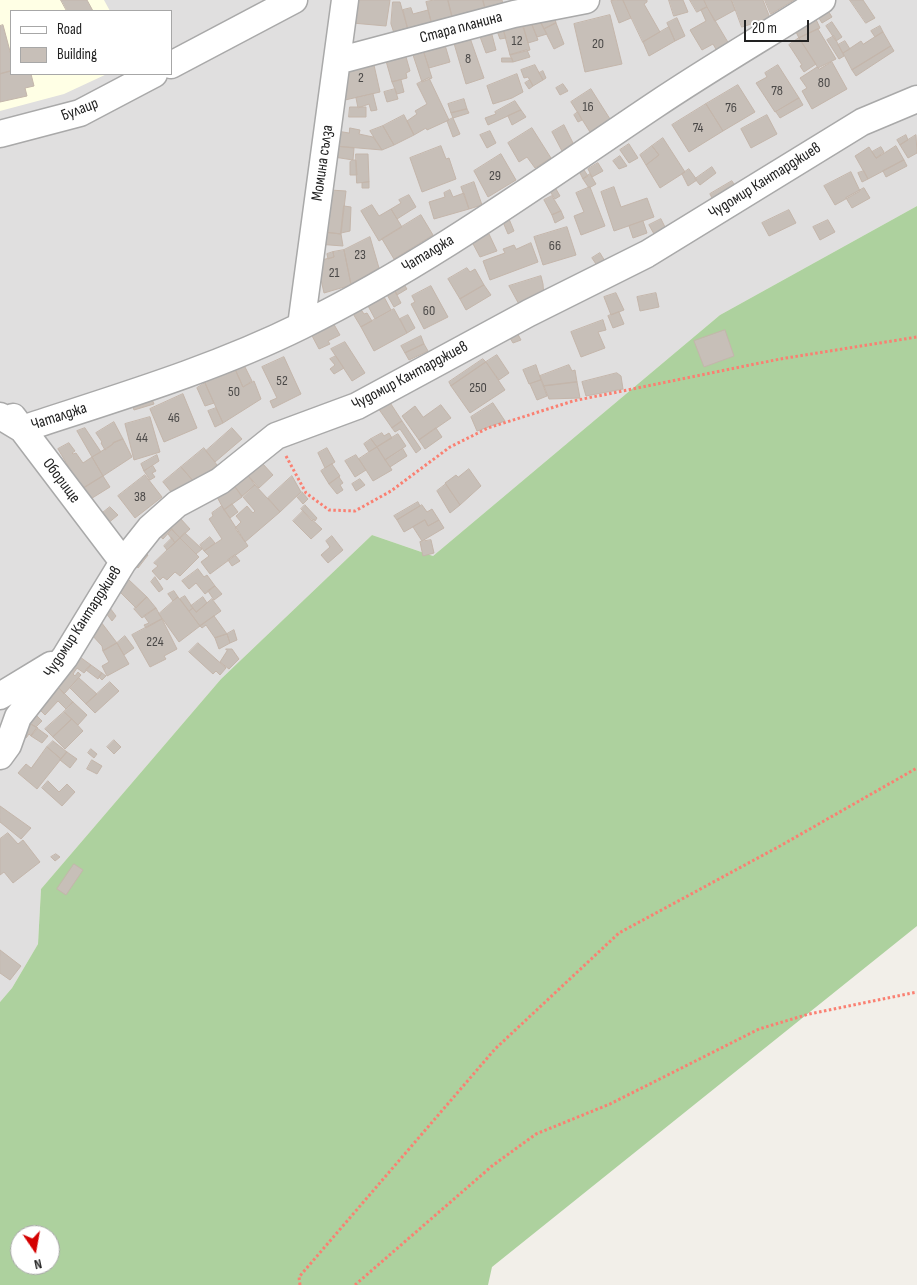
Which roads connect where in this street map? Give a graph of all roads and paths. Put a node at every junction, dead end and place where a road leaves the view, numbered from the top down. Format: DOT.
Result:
graph roads {
  1 [pos="294,0"];
  2 [pos="345,0"];
  3 [pos="586,0"];
  4 [pos="822,0"];
  5 [pos="337,61"];
  6 [pos="172,64"];
  7 [pos="152,75"];
  8 [pos="917,99"];
  9 [pos="0,134"];
  10 [pos="301,326"];
  11 [pos="917,337"];
  12 [pos="0,400"];
  13 [pos="11,423"];
  14 [pos="276,436"];
  15 [pos="122,562"];
  16 [pos="65,657"];
  17 [pos="0,696"];
  18 [pos="0,756"];
  19 [pos="917,768"];
  20 [pos="917,992"];
  21 [pos="300,1285"];
  22 [pos="355,1285"];
  1 -- 6 [label="street"];
  2 -- 5 [label="street, Момина сълза"];
  3 -- 5 [label="street, Стара планина"];
  4 -- 10 [label="street, Чаталджа"];
  5 -- 10 [label="street, Момина сълза"];
  7 -- 9 [label="street, Булаир"];
  8 -- 14 [label="street, Чудомир Кантарджиев"];
  10 -- 13 [label="street, Чаталджа"];
  11 -- 14 [label="path"];
  12 -- 13 [label="street, Оборище"];
  13 -- 15 [label="street, Оборище"];
  14 -- 15 [label="street, Чудомир Кантарджиев"];
  15 -- 16 [label="street, Чудомир Кантарджиев"];
  16 -- 17 [label="street"];
  16 -- 18 [label="street, Чудомир Кантарджиев"];
  19 -- 21 [label="path"];
  20 -- 22 [label="path"];
}
